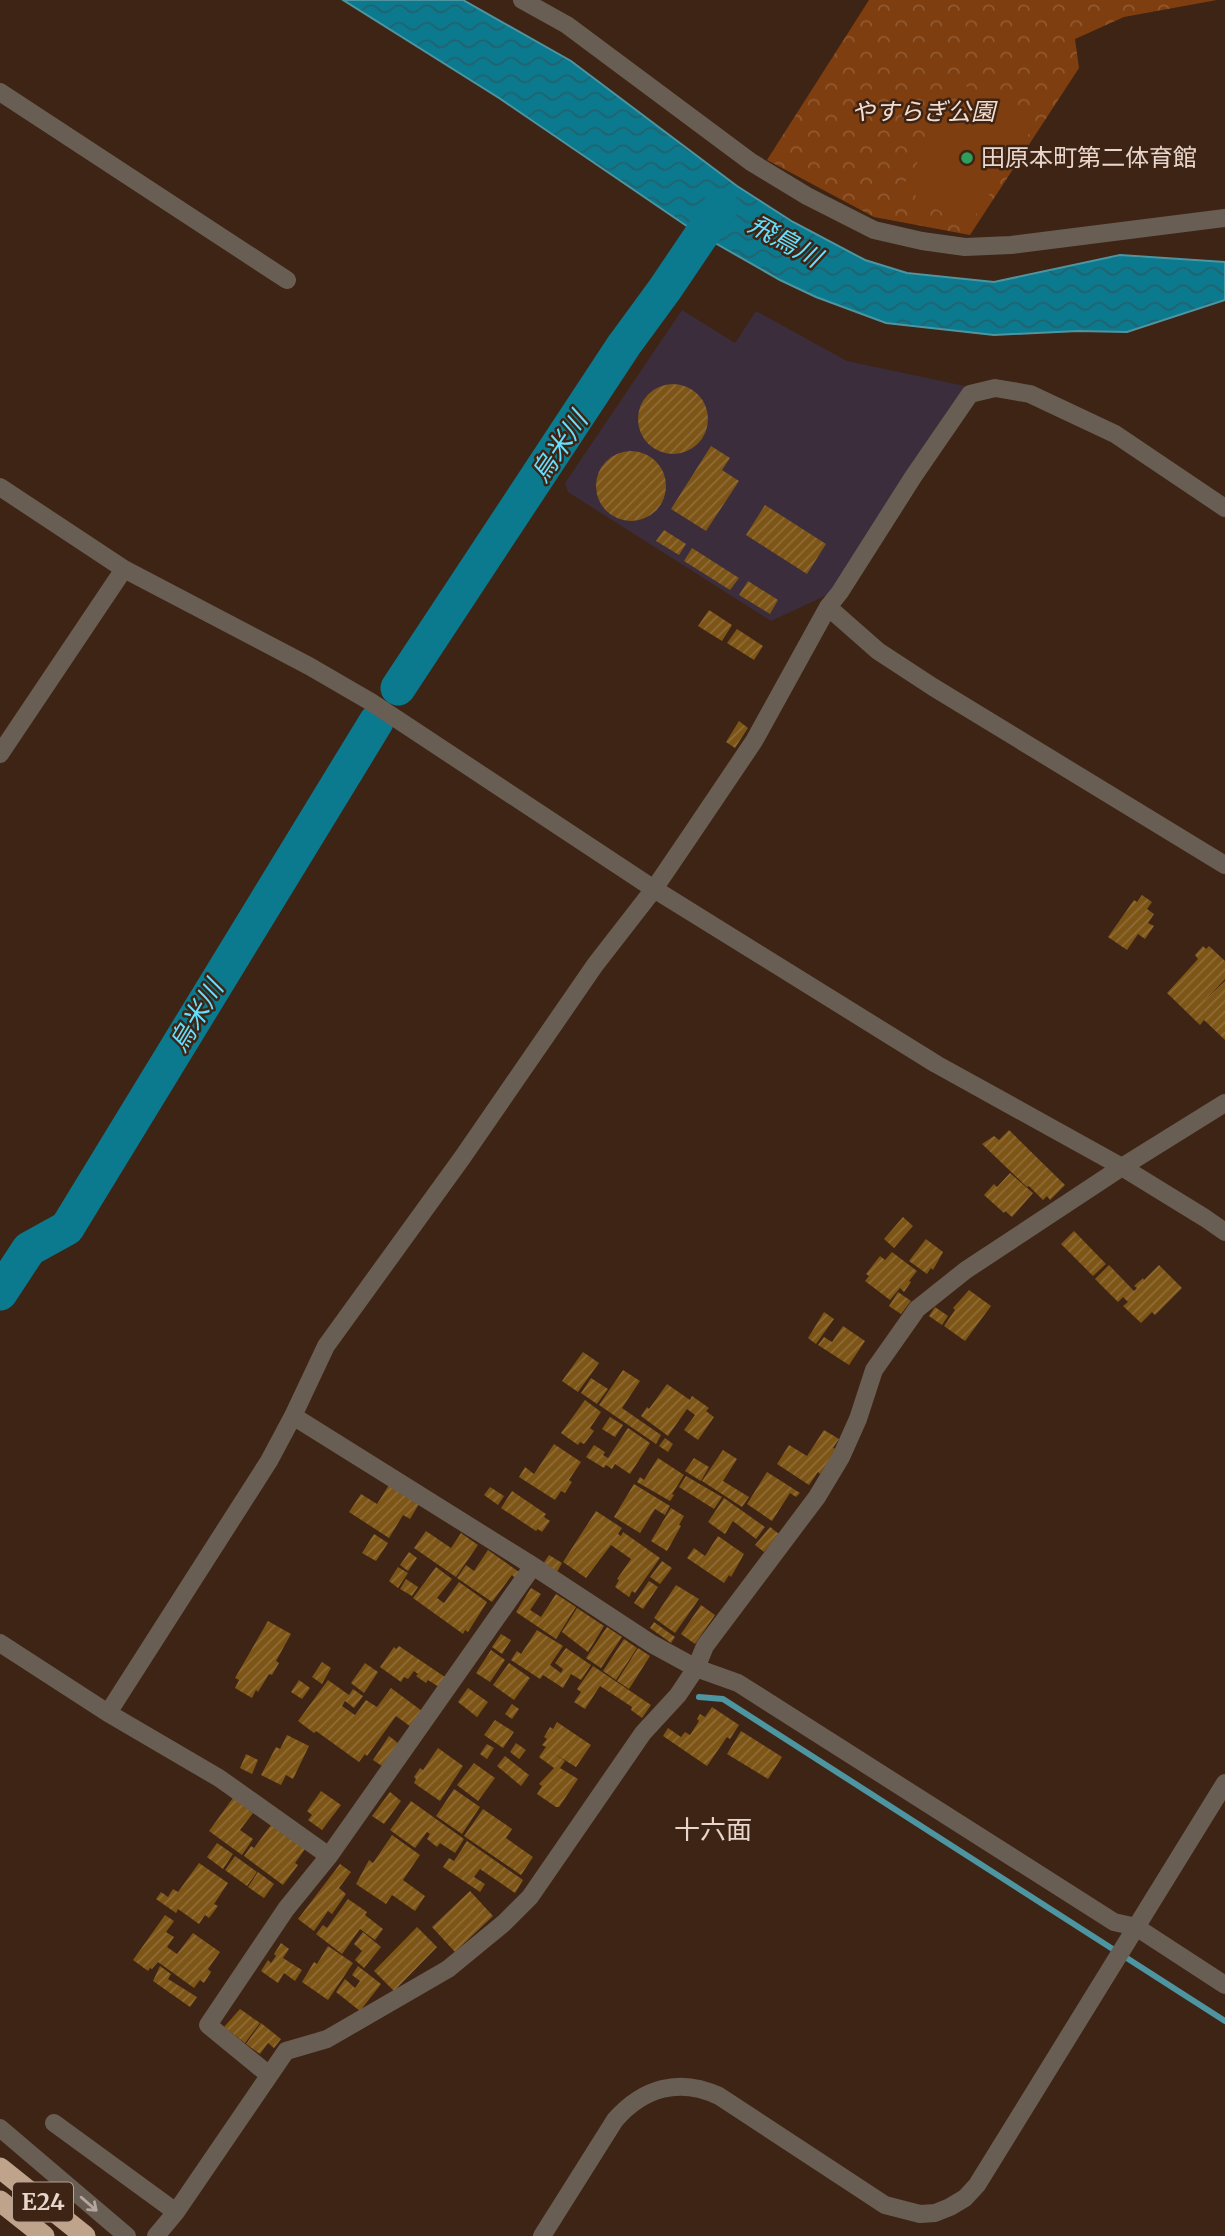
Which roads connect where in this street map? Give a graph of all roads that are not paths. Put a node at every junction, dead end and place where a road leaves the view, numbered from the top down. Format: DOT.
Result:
graph roads {
  1 [pos="522,0"];
  2 [pos="0,92"];
  3 [pos="1225,218"];
  4 [pos="287,280"];
  5 [pos="0,487"];
  6 [pos="1225,508"];
  7 [pos="124,569"];
  8 [pos="828,607"];
  9 [pos="0,754"];
  10 [pos="1225,865"];
  11 [pos="654,889"];
  12 [pos="1225,1103"];
  13 [pos="1122,1167"];
  14 [pos="1225,1232"];
  15 [pos="293,1416"];
  16 [pos="533,1566"];
  17 [pos="0,1643"];
  18 [pos="696,1668"];
  19 [pos="108,1713"];
  20 [pos="1225,1783"];
  21 [pos="329,1856"];
  22 [pos="1132,1934"];
  23 [pos="1225,1986"];
  24 [pos="269,2076"];
  25 [pos="54,2123"];
  26 [pos="0,2128"];
  27 [pos="0,2168"];
  28 [pos="0,2201"];
  29 [pos="176,2212"];
  30 [pos="44,2236"];
  31 [pos="86,2236"];
  32 [pos="127,2236"];
  33 [pos="156,2236"];
  34 [pos="542,2236"];
  1 -- 3 [label="street"];
  2 -- 4 [label="street"];
  5 -- 7 [label="street"];
  6 -- 8 [label="street"];
  7 -- 9 [label="street"];
  7 -- 11 [label="street"];
  8 -- 10 [label="street"];
  8 -- 11 [label="street"];
  11 -- 13 [label="street"];
  11 -- 15 [label="street"];
  12 -- 13 [label="street"];
  13 -- 14 [label="street"];
  13 -- 18 [label="street"];
  15 -- 16 [label="street"];
  15 -- 19 [label="street"];
  16 -- 18 [label="street"];
  16 -- 21 [label="street"];
  17 -- 19 [label="street"];
  18 -- 22 [label="street"];
  18 -- 24 [label="street"];
  19 -- 21 [label="street"];
  20 -- 22 [label="street"];
  21 -- 24 [label="street"];
  22 -- 23 [label="street"];
  22 -- 34 [label="street"];
  24 -- 29 [label="street"];
  25 -- 29 [label="street"];
  26 -- 32 [label="street, one-way"];
  27 -- 31 [label="highway, E24"];
  28 -- 30 [label="highway, E24"];
  29 -- 33 [label="street"];
}
